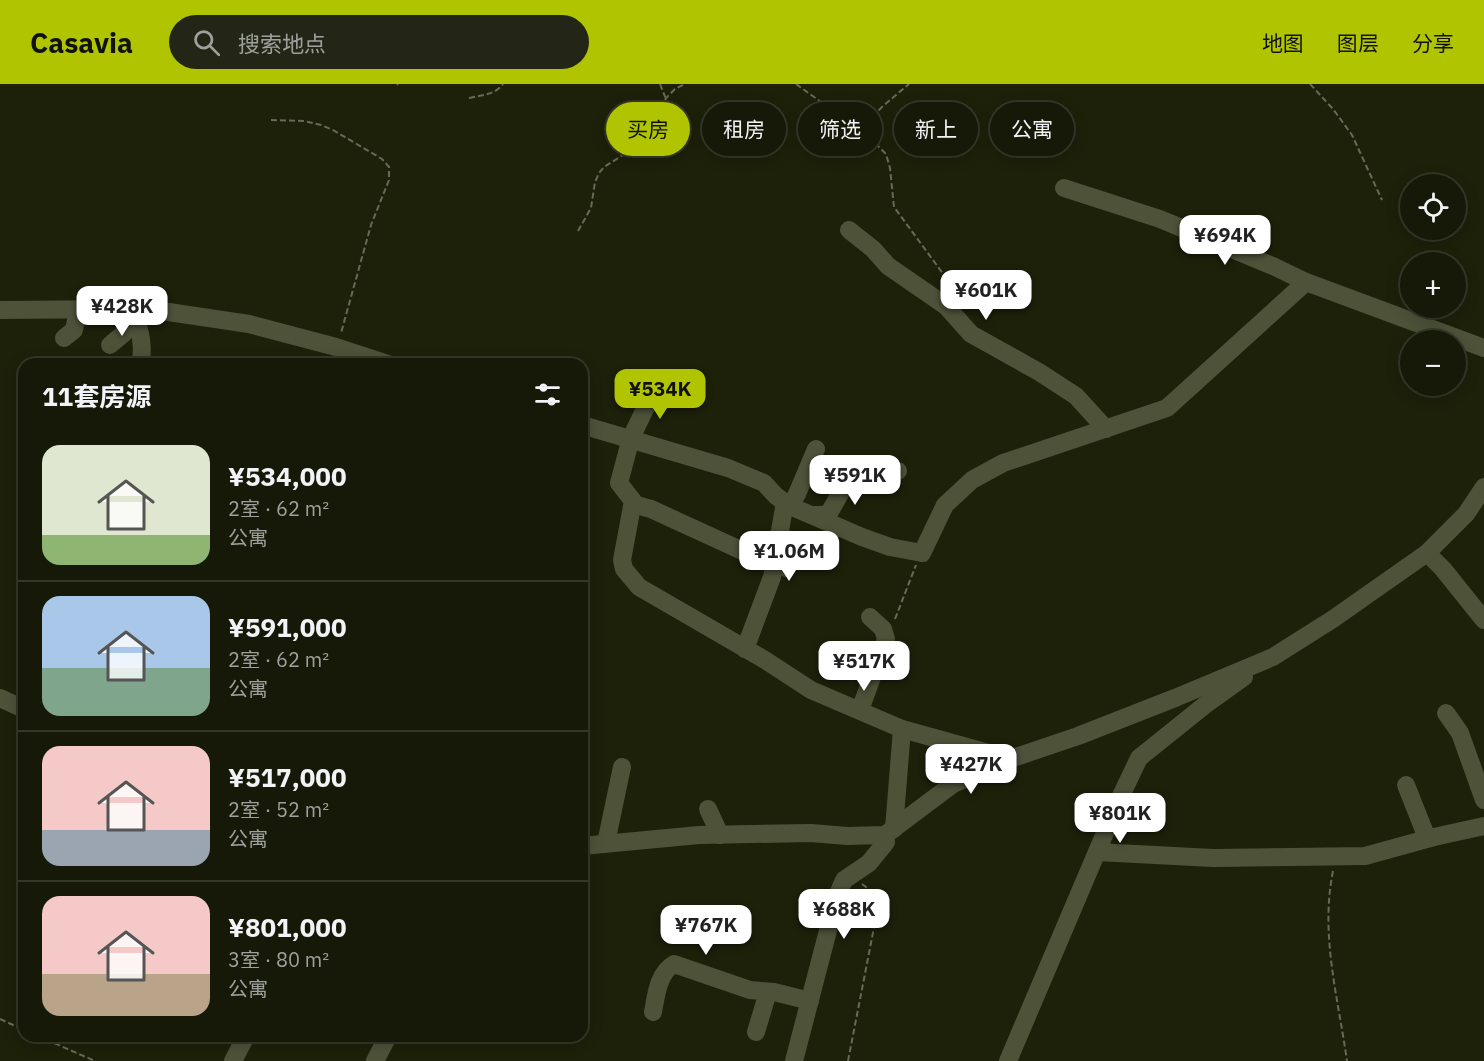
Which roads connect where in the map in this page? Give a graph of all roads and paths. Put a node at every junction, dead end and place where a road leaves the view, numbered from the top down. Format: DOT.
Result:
graph roads {
  1 [pos="503,84"];
  2 [pos="660,84"];
  3 [pos="685,84"];
  4 [pos="796,84"];
  5 [pos="909,84"];
  6 [pos="1310,84"];
  7 [pos="469,98"];
  8 [pos="666,99"];
  9 [pos="821,102"];
  10 [pos="882,107"];
  11 [pos="271,120"];
  12 [pos="882,150"];
  13 [pos="1064,188"];
  14 [pos="1382,200"];
  15 [pos="849,230"];
  16 [pos="578,231"];
  17 [pos="1306,282"];
  18 [pos="957,297"];
  19 [pos="0,310"];
  20 [pos="78,310"];
  21 [pos="134,313"];
  22 [pos="64,338"];
  23 [pos="110,345"];
  24 [pos="336,347"];
  25 [pos="1484,348"];
  26 [pos="142,358"];
  27 [pos="370,358"];
  28 [pos="656,386"];
  29 [pos="588,427"];
  30 [pos="1106,429"];
  31 [pos="631,438"];
  32 [pos="816,449"];
  33 [pos="898,471"];
  34 [pos="1484,487"];
  35 [pos="633,504"];
  36 [pos="787,504"];
  37 [pos="815,515"];
  38 [pos="921,553"];
  39 [pos="1427,553"];
  40 [pos="780,566"];
  41 [pos="870,617"];
  42 [pos="1484,620"];
  43 [pos="885,634"];
  44 [pos="745,649"];
  45 [pos="1273,657"];
  46 [pos="0,698"];
  47 [pos="18,706"];
  48 [pos="860,710"];
  49 [pos="1446,713"];
  50 [pos="902,729"];
  51 [pos="1010,759"];
  52 [pos="622,767"];
  53 [pos="1406,785"];
  54 [pos="1484,800"];
  55 [pos="708,809"];
  56 [pos="1484,826"];
  57 [pos="890,832"];
  58 [pos="720,835"];
  59 [pos="1428,838"];
  60 [pos="606,843"];
  61 [pos="588,845"];
  62 [pos="1097,852"];
  63 [pos="1338,857"];
  64 [pos="851,875"];
  65 [pos="768,992"];
  66 [pos="810,1001"];
  67 [pos="653,1012"];
  68 [pos="0,1019"];
  69 [pos="18,1027"];
  70 [pos="756,1032"];
  71 [pos="52,1042"];
  72 [pos="243,1042"];
  73 [pos="95,1061"];
  74 [pos="233,1061"];
  75 [pos="794,1061"];
  76 [pos="849,1061"];
  77 [pos="1008,1061"];
  78 [pos="1347,1061"];
  1 -- 7 [label="path"];
  2 -- 8 [label="path"];
  3 -- 8 [label="path"];
  4 -- 9 [label="path"];
  5 -- 10 [label="path"];
  6 -- 14 [label="path"];
  8 -- 16 [label="path"];
  11 -- 24 [label="path"];
  12 -- 18 [label="path"];
  13 -- 17 [label="street"];
  15 -- 30 [label="street"];
  17 -- 25 [label="street"];
  17 -- 30 [label="street"];
  19 -- 20 [label="street"];
  20 -- 21 [label="street"];
  20 -- 22 [label="street"];
  21 -- 23 [label="street"];
  21 -- 24 [label="street"];
  21 -- 26 [label="street"];
  24 -- 27 [label="street"];
  28 -- 31 [label="street"];
  29 -- 31 [label="street"];
  30 -- 38 [label="street"];
  31 -- 35 [label="street"];
  31 -- 36 [label="street"];
  32 -- 36 [label="street"];
  33 -- 37 [label="street"];
  34 -- 39 [label="street"];
  35 -- 40 [label="street"];
  35 -- 44 [label="street"];
  36 -- 37 [label="street"];
  36 -- 40 [label="street"];
  37 -- 38 [label="street"];
  38 -- 43 [label="path"];
  39 -- 42 [label="street"];
  39 -- 45 [label="street"];
  40 -- 44 [label="street"];
  41 -- 43 [label="street"];
  43 -- 48 [label="street"];
  44 -- 48 [label="street"];
  45 -- 51 [label="street"];
  45 -- 62 [label="street"];
  46 -- 47 [label="street"];
  48 -- 50 [label="street"];
  49 -- 54 [label="street"];
  50 -- 51 [label="street"];
  50 -- 57 [label="street"];
  51 -- 57 [label="street"];
  52 -- 60 [label="street"];
  53 -- 59 [label="street"];
  55 -- 58 [label="street"];
  56 -- 59 [label="street"];
  57 -- 58 [label="street"];
  57 -- 64 [label="street"];
  58 -- 60 [label="street"];
  59 -- 63 [label="street"];
  60 -- 61 [label="street"];
  62 -- 63 [label="street"];
  62 -- 77 [label="street"];
  63 -- 78 [label="path"];
  64 -- 66 [label="street"];
  64 -- 76 [label="path"];
  65 -- 66 [label="street"];
  65 -- 67 [label="street"];
  65 -- 70 [label="street"];
  66 -- 75 [label="street"];
  68 -- 69 [label="path"];
  71 -- 73 [label="path"];
  72 -- 74 [label="street"];
}
